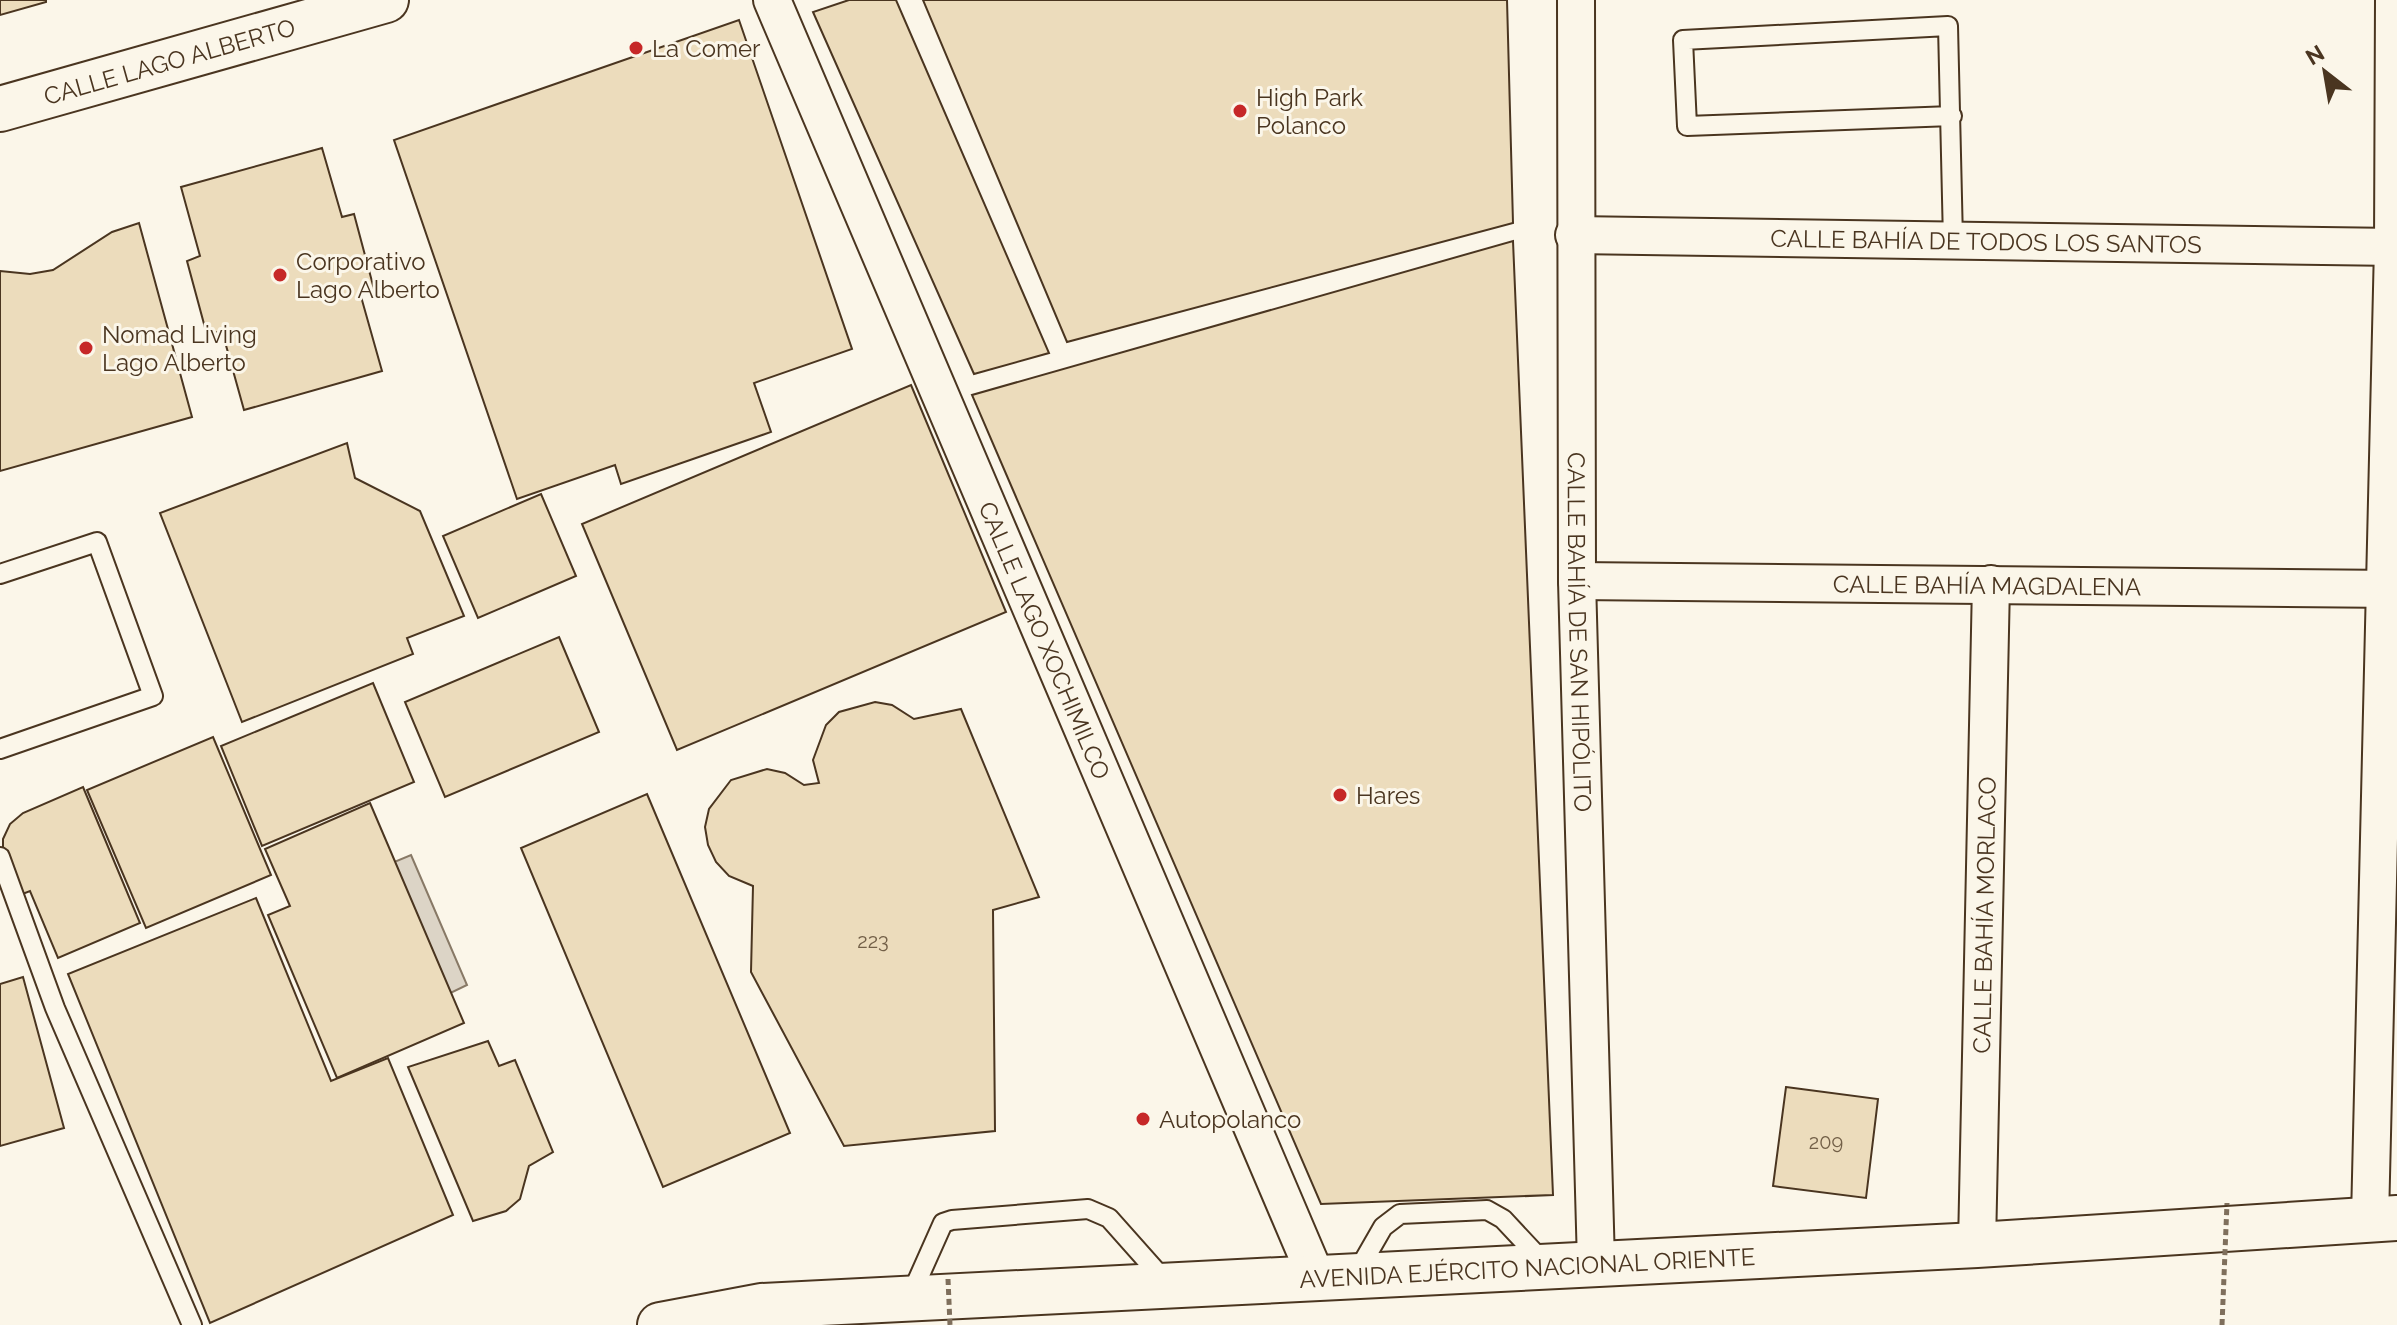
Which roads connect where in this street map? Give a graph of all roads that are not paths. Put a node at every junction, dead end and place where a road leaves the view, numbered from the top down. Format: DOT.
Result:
graph roads {
  1 [pos="386,0"];
  2 [pos="772,0"];
  3 [pos="1576,0"];
  4 [pos="2394,0"];
  5 [pos="0,109"];
  6 [pos="1952,116"];
  7 [pos="1574,235"];
  8 [pos="1953,241"];
  9 [pos="2395,247"];
  10 [pos="0,574"];
  11 [pos="1577,581"];
  12 [pos="1991,584"];
  13 [pos="2391,589"];
  14 [pos="0,749"];
  15 [pos="0,857"];
  16 [pos="2383,1218"];
  17 [pos="1977,1245"];
  18 [pos="1596,1263"];
  19 [pos="1546,1266"];
  20 [pos="1336,1278"];
  21 [pos="1169,1286"];
  22 [pos="909,1299"];
  23 [pos="192,1325"];
  24 [pos="660,1325"];
  1 -- 5 [label="main road, CALLE LAGO ALBERTO"];
  2 -- 20 [label="street, CALLE LAGO XOCHIMILCO"];
  3 -- 7 [label="street, CALLE BAHÍA DE SAN HIPÓLITO"];
  4 -- 9 [label="street"];
  6 -- 6 [label="lane"];
  6 -- 8 [label="lane"];
  7 -- 8 [label="street, CALLE BAHÍA DE TODOS LOS SANTOS"];
  7 -- 11 [label="street, CALLE BAHÍA DE SAN HIPÓLITO"];
  8 -- 9 [label="street, CALLE BAHÍA DE TODOS LOS SANTOS"];
  9 -- 13 [label="street"];
  10 -- 14 [label="lane"];
  11 -- 12 [label="street, CALLE BAHÍA MAGDALENA"];
  11 -- 18 [label="street, CALLE BAHÍA DE SAN HIPÓLITO"];
  12 -- 13 [label="street, CALLE BAHÍA MAGDALENA"];
  12 -- 17 [label="street, CALLE BAHÍA MORLACO"];
  13 -- 16 [label="street"];
  15 -- 23 [label="lane"];
  16 -- 17 [label="main road, AVENIDA EJÉRCITO NACIONAL ORIENTE"];
  17 -- 18 [label="main road, AVENIDA EJÉRCITO NACIONAL ORIENTE"];
  18 -- 19 [label="main road, AVENIDA EJÉRCITO NACIONAL ORIENTE"];
  19 -- 20 [label="main road, AVENIDA EJÉRCITO NACIONAL ORIENTE"];
  19 -- 20 [label="lane"];
  20 -- 21 [label="main road, AVENIDA EJÉRCITO NACIONAL ORIENTE"];
  21 -- 22 [label="main road, AVENIDA EJÉRCITO NACIONAL ORIENTE"];
  21 -- 22 [label="lane"];
  22 -- 24 [label="main road, AVENIDA EJÉRCITO NACIONAL ORIENTE"];
}
